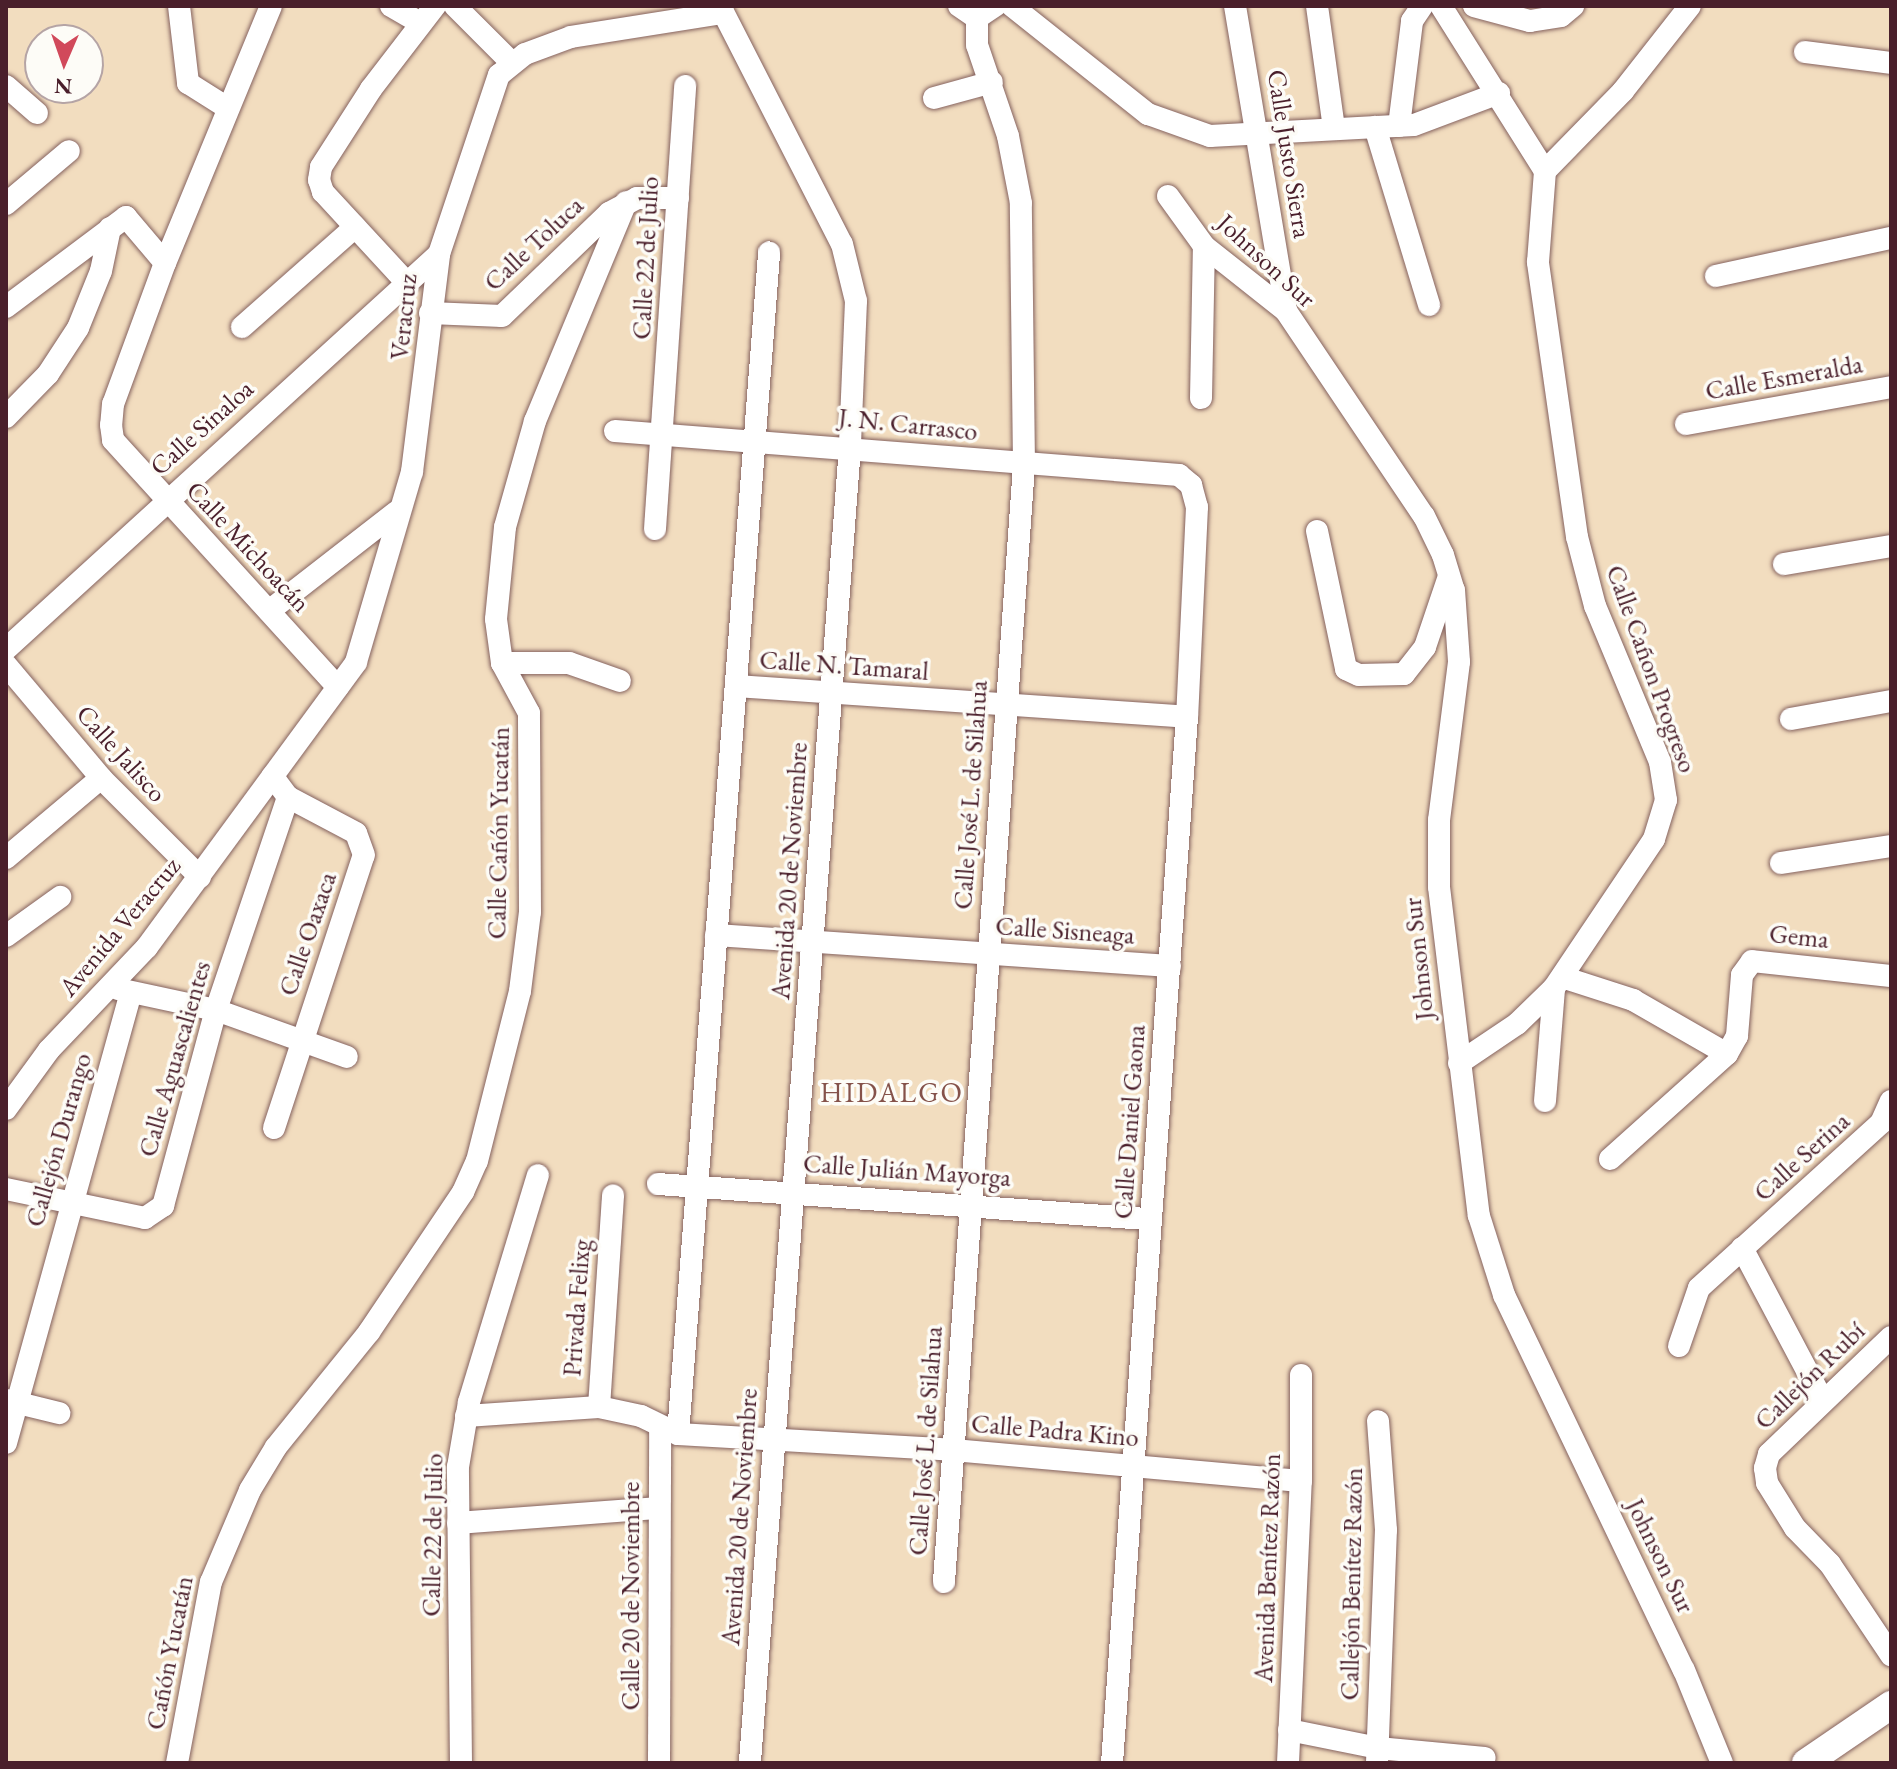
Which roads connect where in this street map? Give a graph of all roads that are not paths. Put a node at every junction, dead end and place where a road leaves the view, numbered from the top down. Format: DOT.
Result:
graph roads {
  1 [pos="179,6"];
  2 [pos="271,6"];
  3 [pos="391,6"];
  4 [pos="455,6"];
  5 [pos="1012,6"];
  6 [pos="1235,6"];
  7 [pos="1317,6"];
  8 [pos="1422,6"];
  9 [pos="1441,6"];
  10 [pos="1474,6"];
  11 [pos="1573,6"];
  12 [pos="1690,6"];
  13 [pos="721,9"];
  14 [pos="977,10"];
  15 [pos="428,14"];
  16 [pos="1805,52"];
  17 [pos="511,62"];
  18 [pos="1891,63"];
  19 [pos="992,82"];
  20 [pos="6,86"];
  21 [pos="685,86"];
  22 [pos="1499,93"];
  23 [pos="934,98"];
  24 [pos="226,107"];
  25 [pos="37,113"];
  26 [pos="1399,126"];
  27 [pos="1375,127"];
  28 [pos="1334,128"];
  29 [pos="1259,136"];
  30 [pos="69,151"];
  31 [pos="1545,171"];
  32 [pos="1168,196"];
  33 [pos="678,198"];
  34 [pos="626,202"];
  35 [pos="6,204"];
  36 [pos="118,223"];
  37 [pos="355,227"];
  38 [pos="1891,238"];
  39 [pos="1204,246"];
  40 [pos="769,253"];
  41 [pos="439,254"];
  42 [pos="165,263"];
  43 [pos="1716,276"];
  44 [pos="407,283"];
  45 [pos="1429,305"];
  46 [pos="6,307"];
  47 [pos="1286,311"];
  48 [pos="430,313"];
  49 [pos="242,327"];
  50 [pos="1891,387"];
  51 [pos="1201,398"];
  52 [pos="6,417"];
  53 [pos="1686,424"];
  54 [pos="615,431"];
  55 [pos="664,434"];
  56 [pos="753,438"];
  57 [pos="850,447"];
  58 [pos="1024,465"];
  59 [pos="1191,485"];
  60 [pos="165,499"];
  61 [pos="396,512"];
  62 [pos="655,529"];
  63 [pos="1317,531"];
  64 [pos="1891,546"];
  65 [pos="1784,564"];
  66 [pos="1449,576"];
  67 [pos="269,611"];
  68 [pos="6,649"];
  69 [pos="502,663"];
  70 [pos="6,665"];
  71 [pos="620,681"];
  72 [pos="736,686"];
  73 [pos="338,687"];
  74 [pos="830,695"];
  75 [pos="1891,701"];
  76 [pos="1004,706"];
  77 [pos="1187,717"];
  78 [pos="1791,719"];
  79 [pos="272,776"];
  80 [pos="101,778"];
  81 [pos="288,797"];
  82 [pos="1891,846"];
  83 [pos="6,858"];
  84 [pos="1781,863"];
  85 [pos="200,877"];
  86 [pos="60,897"];
  87 [pos="716,935"];
  88 [pos="6,936"];
  89 [pos="814,944"];
  90 [pos="990,954"];
  91 [pos="1170,966"];
  92 [pos="1891,976"];
  93 [pos="1558,982"];
  94 [pos="122,990"];
  95 [pos="216,1010"];
  96 [pos="301,1039"];
  97 [pos="1727,1054"];
  98 [pos="347,1057"];
  99 [pos="1459,1063"];
  100 [pos="1545,1101"];
  101 [pos="1891,1101"];
  102 [pos="6,1109"];
  103 [pos="274,1128"];
  104 [pos="1610,1159"];
  105 [pos="538,1175"];
  106 [pos="658,1184"];
  107 [pos="698,1185"];
  108 [pos="6,1189"];
  109 [pos="795,1191"];
  110 [pos="613,1195"];
  111 [pos="69,1203"];
  112 [pos="971,1204"];
  113 [pos="1151,1219"];
  114 [pos="1742,1248"];
  115 [pos="1891,1337"];
  116 [pos="1679,1346"];
  117 [pos="1301,1375"];
  118 [pos="1822,1399"];
  119 [pos="12,1402"];
  120 [pos="599,1407"];
  121 [pos="59,1413"];
  122 [pos="466,1416"];
  123 [pos="1378,1421"];
  124 [pos="669,1432"];
  125 [pos="774,1441"];
  126 [pos="6,1443"];
  127 [pos="953,1450"];
  128 [pos="1132,1465"];
  129 [pos="1301,1481"];
  130 [pos="658,1508"];
  131 [pos="458,1523"];
  132 [pos="220,1555"];
  133 [pos="944,1582"];
  134 [pos="1891,1655"];
  135 [pos="1891,1705"];
  136 [pos="1289,1730"];
  137 [pos="1378,1756"];
  138 [pos="1485,1758"];
  139 [pos="177,1763"];
  140 [pos="461,1763"];
  141 [pos="659,1763"];
  142 [pos="750,1763"];
  143 [pos="1112,1763"];
  144 [pos="1288,1763"];
  145 [pos="1722,1763"];
  146 [pos="1806,1763"];
  1 -- 24 [label="street"];
  2 -- 24 [label="street, Calle Michoacán"];
  3 -- 15 [label="street"];
  4 -- 17 [label="street"];
  5 -- 29 [label="street"];
  6 -- 29 [label="street, Calle Justo Sierra"];
  7 -- 28 [label="street"];
  8 -- 26 [label="street"];
  9 -- 22 [label="street"];
  10 -- 11 [label="street"];
  12 -- 31 [label="street"];
  13 -- 17 [label="street"];
  13 -- 57 [label="street, Avenida 20 de Noviembre"];
  14 -- 19 [label="street, Calle José L. de Silahua"];
  15 -- 37 [label="street"];
  16 -- 18 [label="street"];
  17 -- 41 [label="street, Veracruz"];
  19 -- 23 [label="street"];
  19 -- 58 [label="street, Calle José L. de Silahua"];
  20 -- 25 [label="street"];
  21 -- 33 [label="street, Calle 22 de Julio"];
  22 -- 26 [label="street"];
  22 -- 31 [label="street"];
  24 -- 42 [label="street, Calle Michoacán"];
  26 -- 27 [label="street"];
  27 -- 28 [label="street"];
  27 -- 45 [label="street"];
  28 -- 29 [label="street"];
  29 -- 47 [label="street, Calle Justo Sierra"];
  30 -- 35 [label="street"];
  31 -- 93 [label="street, Calle Cañon Progreso"];
  32 -- 39 [label="street, Johnson Sur"];
  33 -- 34 [label="street"];
  33 -- 55 [label="street, Calle 22 de Julio"];
  34 -- 48 [label="street, Calle Toluca"];
  34 -- 69 [label="street, Calle Cañón Yucatán"];
  36 -- 42 [label="street"];
  36 -- 46 [label="street"];
  36 -- 52 [label="street"];
  37 -- 44 [label="street"];
  37 -- 49 [label="street"];
  38 -- 43 [label="street"];
  39 -- 47 [label="street, Johnson Sur"];
  39 -- 51 [label="street"];
  40 -- 56 [label="street"];
  41 -- 44 [label="street, Calle Sinaloa"];
  41 -- 48 [label="street, Veracruz"];
  42 -- 60 [label="street, Calle Michoacán"];
  44 -- 60 [label="street, Calle Sinaloa"];
  47 -- 66 [label="street, Johnson Sur"];
  48 -- 61 [label="street, Veracruz"];
  50 -- 53 [label="street, Calle Esmeralda"];
  54 -- 55 [label="street, J. N. Carrasco"];
  55 -- 56 [label="street, J. N. Carrasco"];
  55 -- 62 [label="street, Calle 22 de Julio"];
  56 -- 57 [label="street, J. N. Carrasco"];
  56 -- 72 [label="street"];
  57 -- 58 [label="street, J. N. Carrasco"];
  57 -- 74 [label="street, Avenida 20 de Noviembre"];
  58 -- 59 [label="street, J. N. Carrasco"];
  58 -- 76 [label="street, Calle José L. de Silahua"];
  59 -- 77 [label="street, Calle Daniel Gaona"];
  60 -- 67 [label="street, Calle Michoacán"];
  60 -- 68 [label="street, Calle Sinaloa"];
  61 -- 67 [label="street"];
  61 -- 73 [label="street, Veracruz"];
  63 -- 66 [label="street"];
  64 -- 65 [label="street"];
  66 -- 99 [label="street, Johnson Sur"];
  67 -- 73 [label="street, Calle Michoacán"];
  69 -- 71 [label="street"];
  69 -- 132 [label="street, Calle Cañón Yucatán"];
  70 -- 80 [label="street, Calle Jalisco"];
  72 -- 74 [label="street, Calle N. Tamaral"];
  72 -- 87 [label="street"];
  73 -- 79 [label="street, Veracruz"];
  74 -- 76 [label="street, Calle N. Tamaral"];
  74 -- 89 [label="street, Avenida 20 de Noviembre"];
  75 -- 78 [label="street"];
  76 -- 77 [label="street, Calle N. Tamaral"];
  76 -- 90 [label="street, Calle José L. de Silahua"];
  77 -- 91 [label="street, Calle Daniel Gaona"];
  79 -- 81 [label="street"];
  79 -- 85 [label="street, Avenida Veracruz"];
  80 -- 83 [label="street"];
  80 -- 85 [label="street, Calle Jalisco"];
  81 -- 95 [label="street, Calle Aguascalientes"];
  81 -- 96 [label="street, Calle Oaxaca"];
  82 -- 84 [label="street"];
  85 -- 94 [label="street, Avenida Veracruz"];
  86 -- 88 [label="street"];
  87 -- 89 [label="street, Calle Sisneaga"];
  87 -- 107 [label="street"];
  89 -- 90 [label="street, Calle Sisneaga"];
  89 -- 109 [label="street, Avenida 20 de Noviembre"];
  90 -- 91 [label="street, Calle Sisneaga"];
  90 -- 112 [label="street, Calle José L. de Silahua"];
  91 -- 113 [label="street, Calle Daniel Gaona"];
  92 -- 97 [label="street, Gema"];
  93 -- 97 [label="street"];
  93 -- 99 [label="street, Calle Cañon Progreso"];
  93 -- 100 [label="street"];
  94 -- 95 [label="street"];
  94 -- 102 [label="street, Avenida Veracruz"];
  94 -- 111 [label="street, Callejón Durango"];
  95 -- 96 [label="street"];
  95 -- 111 [label="street, Calle Aguascalientes"];
  96 -- 98 [label="street"];
  96 -- 103 [label="street, Calle Oaxaca"];
  97 -- 104 [label="street"];
  99 -- 145 [label="street, Johnson Sur"];
  101 -- 114 [label="street, Calle Serina"];
  105 -- 122 [label="street, Calle 22 de Julio"];
  106 -- 107 [label="street, Calle Julián Mayorga"];
  107 -- 109 [label="street, Calle Julián Mayorga"];
  107 -- 124 [label="street"];
  108 -- 111 [label="street, Calle Aguascalientes"];
  109 -- 112 [label="street, Calle Julián Mayorga"];
  109 -- 125 [label="street, Avenida 20 de Noviembre"];
  110 -- 120 [label="street, Privada Felixg"];
  111 -- 119 [label="street, Callejón Durango"];
  112 -- 113 [label="street, Calle Julián Mayorga"];
  112 -- 127 [label="street, Calle José L. de Silahua"];
  113 -- 128 [label="street, Calle Daniel Gaona"];
  114 -- 116 [label="street, Calle Serina"];
  114 -- 118 [label="street"];
  115 -- 118 [label="street, Callejón Rubí"];
  117 -- 129 [label="street, Avenida Benítez Razón"];
  118 -- 134 [label="street, Callejón Rubí"];
  119 -- 121 [label="street"];
  119 -- 126 [label="street, Callejón Durango"];
  120 -- 122 [label="street"];
  120 -- 124 [label="street, Privada Felixg"];
  122 -- 131 [label="street, Calle 22 de Julio"];
  123 -- 137 [label="street, Callejón Benítez Razón"];
  124 -- 125 [label="street, Calle Padra Kino"];
  124 -- 130 [label="street, Calle 20 de Noviembre"];
  125 -- 127 [label="street, Calle Padra Kino"];
  125 -- 142 [label="street, Avenida 20 de Noviembre"];
  127 -- 128 [label="street, Calle Padra Kino"];
  127 -- 133 [label="street, Calle José L. de Silahua"];
  128 -- 129 [label="street, Calle Padra Kino"];
  128 -- 143 [label="street, Calle Daniel Gaona"];
  129 -- 136 [label="street, Avenida Benítez Razón"];
  130 -- 131 [label="street"];
  130 -- 141 [label="street, Calle 20 de Noviembre"];
  131 -- 140 [label="street, Calle 22 de Julio"];
  132 -- 139 [label="street, Cañón Yucatán"];
  135 -- 146 [label="main road"];
  136 -- 137 [label="street"];
  136 -- 144 [label="street, Avenida Benítez Razón"];
  137 -- 138 [label="street"];
}
